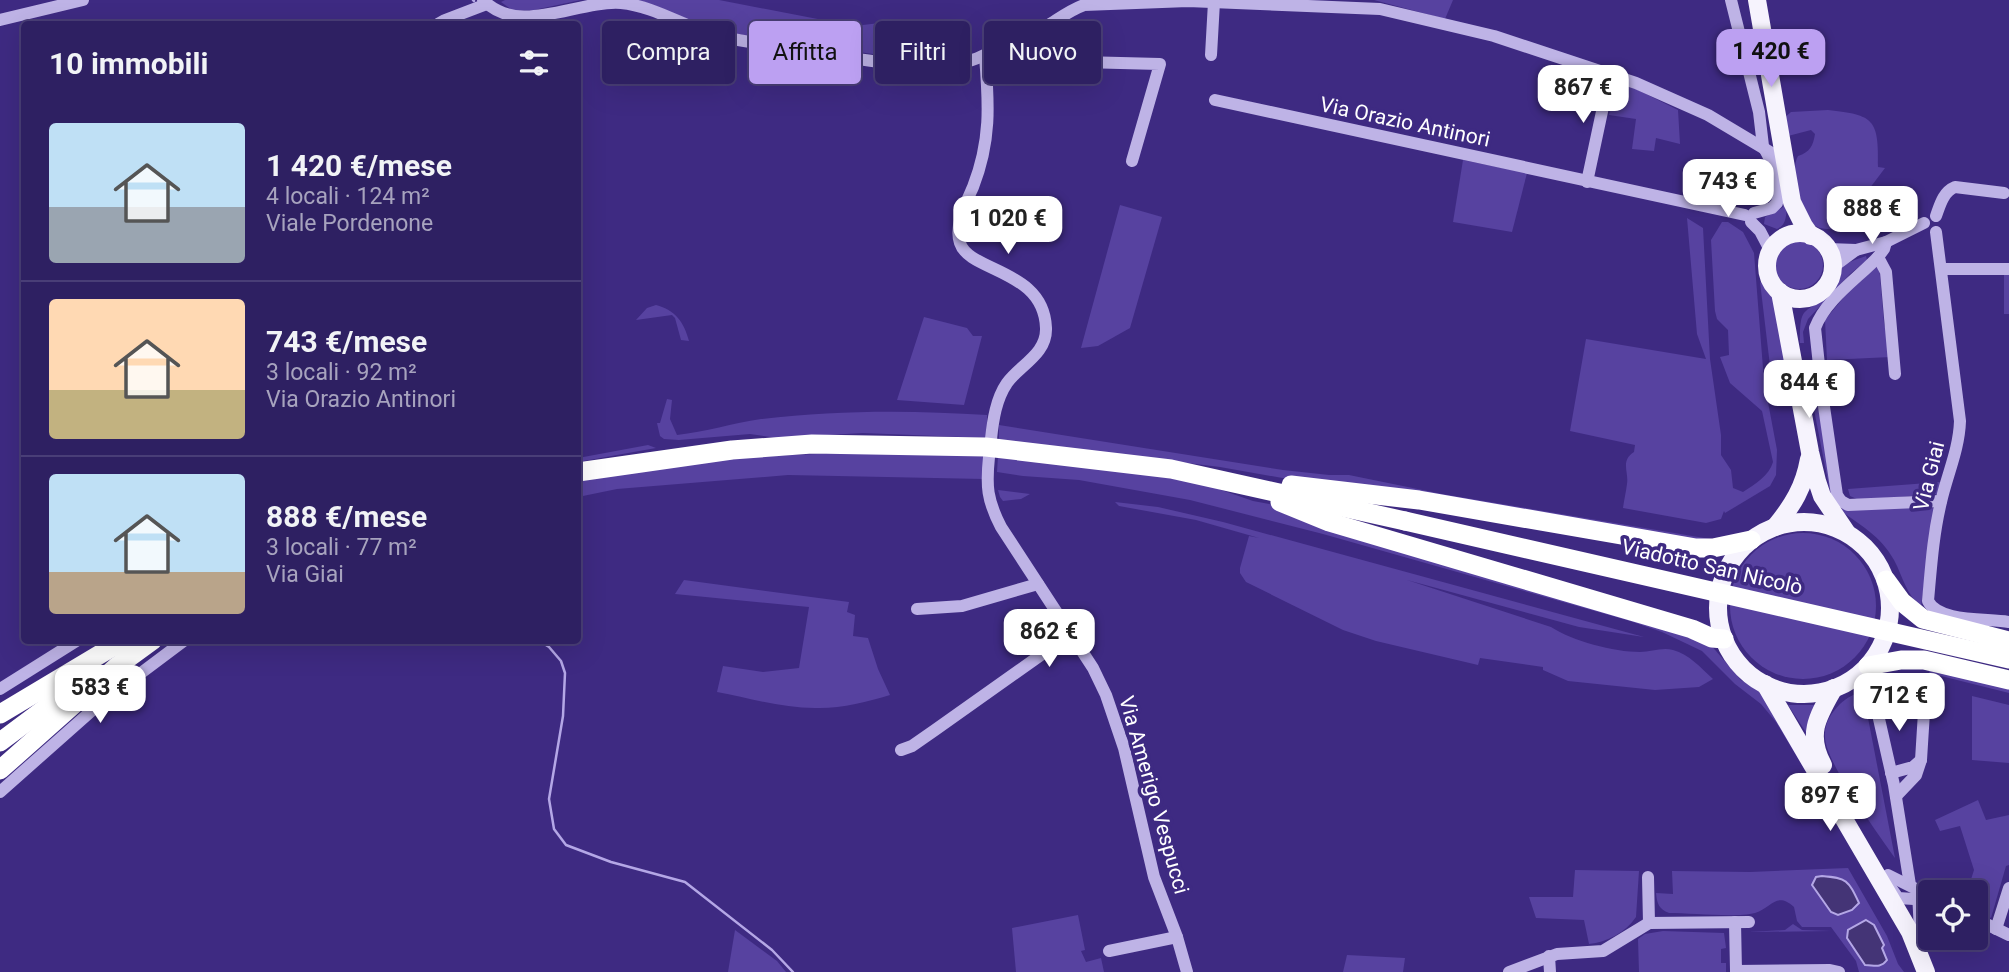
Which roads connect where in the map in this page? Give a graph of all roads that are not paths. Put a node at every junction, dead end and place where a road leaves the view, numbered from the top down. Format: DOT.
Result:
graph roads {
  1 [pos="83,0"];
  2 [pos="1731,0"];
  3 [pos="1758,0"];
  4 [pos="485,2"];
  5 [pos="1214,2"];
  6 [pos="1072,4"];
  7 [pos="0,20"];
  8 [pos="443,21"];
  9 [pos="1047,21"];
  10 [pos="1211,55"];
  11 [pos="984,56"];
  12 [pos="1101,63"];
  13 [pos="1610,74"];
  14 [pos="986,84"];
  15 [pos="1215,100"];
  16 [pos="1775,150"];
  17 [pos="1132,161"];
  18 [pos="1587,182"];
  19 [pos="2004,193"];
  20 [pos="1792,202"];
  21 [pos="1750,217"];
  22 [pos="1930,220"];
  23 [pos="1811,236"];
  24 [pos="1783,238"];
  25 [pos="1886,242"];
  26 [pos="1828,249"];
  27 [pos="1856,250"];
  28 [pos="1771,252"];
  29 [pos="1878,257"];
  30 [pos="1833,267"];
  31 [pos="2009,269"];
  32 [pos="1941,270"];
  33 [pos="1780,292"];
  34 [pos="1805,299"];
  35 [pos="1790,343"];
  36 [pos="1895,374"];
  37 [pos="991,439"];
  38 [pos="1810,452"];
  39 [pos="989,457"];
  40 [pos="581,472"];
  41 [pos="1228,481"];
  42 [pos="1941,501"];
  43 [pos="1774,527"];
  44 [pos="1847,533"];
  45 [pos="1751,540"];
  46 [pos="1886,580"];
  47 [pos="1038,584"];
  48 [pos="917,609"];
  49 [pos="2009,622"];
  50 [pos="1069,635"];
  51 [pos="1724,639"];
  52 [pos="2009,641"];
  53 [pos="72,644"];
  54 [pos="117,644"];
  55 [pos="135,644"];
  56 [pos="148,644"];
  57 [pos="181,644"];
  58 [pos="2009,659"];
  59 [pos="1868,666"];
  60 [pos="1926,680"];
  61 [pos="2009,680"];
  62 [pos="1766,684"];
  63 [pos="1834,688"];
  64 [pos="1872,688"];
  65 [pos="0,689"];
  66 [pos="0,713"];
  67 [pos="0,742"];
  68 [pos="901,750"];
  69 [pos="1921,760"];
  70 [pos="0,770"];
  71 [pos="1893,785"];
  72 [pos="0,792"];
  73 [pos="1845,821"];
  74 [pos="1648,877"];
  75 [pos="2009,888"];
  76 [pos="1918,895"];
  77 [pos="1735,922"];
  78 [pos="1749,922"];
  79 [pos="1649,923"];
  80 [pos="1988,925"];
  81 [pos="1996,929"];
  82 [pos="2009,935"];
  83 [pos="1177,937"];
  84 [pos="1110,951"];
  85 [pos="1549,956"];
  86 [pos="1925,967"];
  87 [pos="1187,972"];
  88 [pos="1509,972"];
  89 [pos="1550,972"];
  90 [pos="1839,972"];
  1 -- 7 [label="street"];
  2 -- 16 [label="street"];
  3 -- 16 [label="main road"];
  4 -- 8 [label="street"];
  4 -- 11 [label="street"];
  5 -- 6 [label="street"];
  5 -- 10 [label="street"];
  5 -- 13 [label="street"];
  6 -- 9 [label="street"];
  12 -- 17 [label="street"];
  13 -- 16 [label="street"];
  13 -- 18 [label="street"];
  14 -- 37 [label="street"];
  15 -- 18 [label="street, Via Orazio Antinori"];
  16 -- 20 [label="main road"];
  16 -- 21 [label="street"];
  18 -- 21 [label="street, Via Orazio Antinori"];
  19 -- 22 [label="street"];
  20 -- 23 [label="main road"];
  20 -- 24 [label="main road"];
  21 -- 28 [label="street"];
  22 -- 25 [label="street"];
  22 -- 32 [label="street, Via Giai"];
  23 -- 24 [label="main road"];
  23 -- 26 [label="main road"];
  24 -- 28 [label="main road"];
  25 -- 27 [label="street"];
  25 -- 29 [label="street"];
  26 -- 27 [label="street"];
  26 -- 30 [label="main road"];
  27 -- 30 [label="street"];
  28 -- 33 [label="main road"];
  29 -- 36 [label="street"];
  29 -- 42 [label="street"];
  30 -- 34 [label="main road"];
  31 -- 32 [label="street"];
  32 -- 42 [label="street, Via Giai"];
  33 -- 34 [label="main road"];
  33 -- 35 [label="main road"];
  34 -- 35 [label="main road"];
  35 -- 38 [label="main road"];
  38 -- 43 [label="main road"];
  38 -- 44 [label="main road"];
  39 -- 47 [label="street, Via Amerigo Vespucci"];
  40 -- 41 [label="highway"];
  41 -- 45 [label="highway"];
  41 -- 51 [label="highway"];
  41 -- 58 [label="highway, Viadotto San Nicolò, bridge"];
  42 -- 49 [label="street, Via Giai"];
  43 -- 44 [label="main road"];
  43 -- 45 [label="main road"];
  44 -- 46 [label="main road"];
  45 -- 51 [label="main road"];
  46 -- 52 [label="highway"];
  46 -- 59 [label="main road"];
  47 -- 48 [label="street"];
  47 -- 50 [label="street, Via Amerigo Vespucci"];
  50 -- 68 [label="street"];
  50 -- 83 [label="street, Via Amerigo Vespucci"];
  51 -- 62 [label="main road"];
  53 -- 65 [label="street"];
  54 -- 66 [label="highway"];
  55 -- 67 [label="highway"];
  56 -- 70 [label="highway"];
  57 -- 72 [label="street"];
  59 -- 61 [label="highway"];
  59 -- 63 [label="main road"];
  60 -- 69 [label="street"];
  62 -- 63 [label="main road"];
  62 -- 73 [label="main road"];
  63 -- 76 [label="main road"];
  64 -- 71 [label="street"];
  69 -- 71 [label="street"];
  69 -- 71 [label="street"];
  71 -- 76 [label="street"];
  73 -- 76 [label="street"];
  73 -- 86 [label="main road"];
  74 -- 79 [label="street"];
  75 -- 81 [label="street"];
  77 -- 78 [label="street"];
  77 -- 79 [label="street"];
  77 -- 90 [label="street"];
  79 -- 85 [label="street"];
  80 -- 81 [label="street"];
  81 -- 82 [label="street"];
  83 -- 84 [label="street"];
  83 -- 87 [label="street, Via Amerigo Vespucci"];
  85 -- 88 [label="street"];
  85 -- 89 [label="street"];
}
